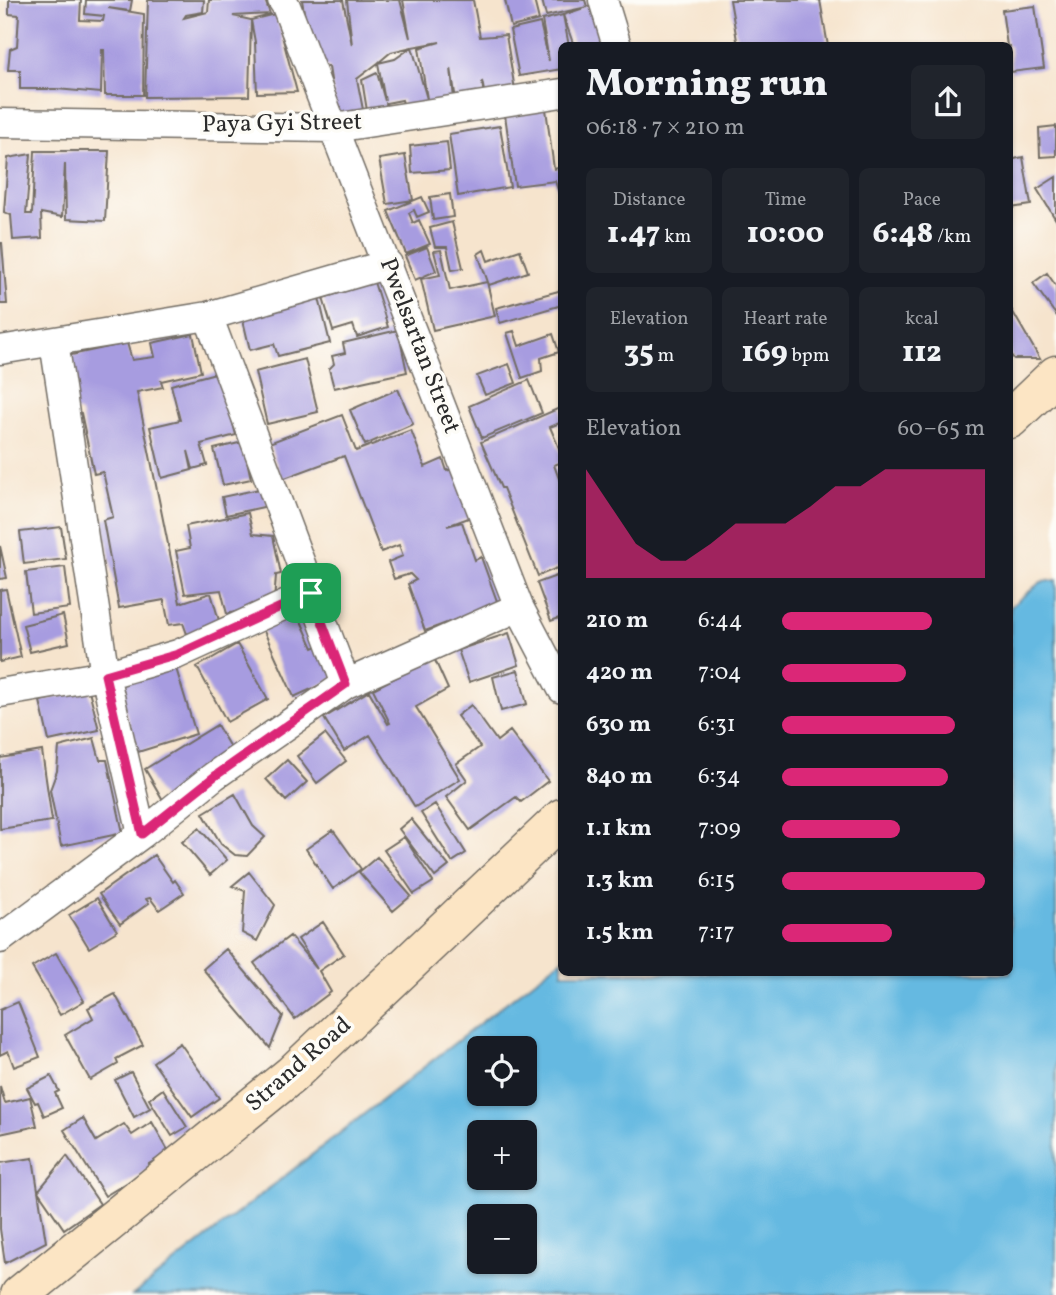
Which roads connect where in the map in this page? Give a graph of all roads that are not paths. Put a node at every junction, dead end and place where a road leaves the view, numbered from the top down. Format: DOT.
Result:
graph roads {
  1 [pos="282,0"];
  2 [pos="603,0"];
  3 [pos="616,42"];
  4 [pos="558,94"];
  5 [pos="0,123"];
  6 [pos="334,128"];
  7 [pos="388,264"];
  8 [pos="208,316"];
  9 [pos="54,342"];
  10 [pos="0,350"];
  11 [pos="1056,375"];
  12 [pos="1013,416"];
  13 [pos="311,593"];
  14 [pos="519,607"];
  15 [pos="105,675"];
  16 [pos="558,682"];
  17 [pos="346,684"];
  18 [pos="0,694"];
  19 [pos="558,822"];
  20 [pos="142,834"];
  21 [pos="1,932"];
  22 [pos="20,1295"];
  1 -- 6 [label="street, Pwelsartan Street"];
  2 -- 3 [label="street"];
  4 -- 6 [label="street, Paya Gyi Street"];
  5 -- 6 [label="street, Paya Gyi Street"];
  6 -- 7 [label="street, Pwelsartan Street"];
  7 -- 8 [label="street"];
  7 -- 14 [label="street, Pwelsartan Street"];
  8 -- 9 [label="street"];
  8 -- 13 [label="street"];
  9 -- 10 [label="street"];
  9 -- 15 [label="street"];
  11 -- 12 [label="street"];
  13 -- 15 [label="street"];
  13 -- 17 [label="street"];
  14 -- 16 [label="street, Pwelsartan Street"];
  14 -- 17 [label="street"];
  15 -- 18 [label="street"];
  15 -- 20 [label="street"];
  17 -- 20 [label="street"];
  19 -- 22 [label="street, Strand Road"];
  20 -- 21 [label="street"];
}
